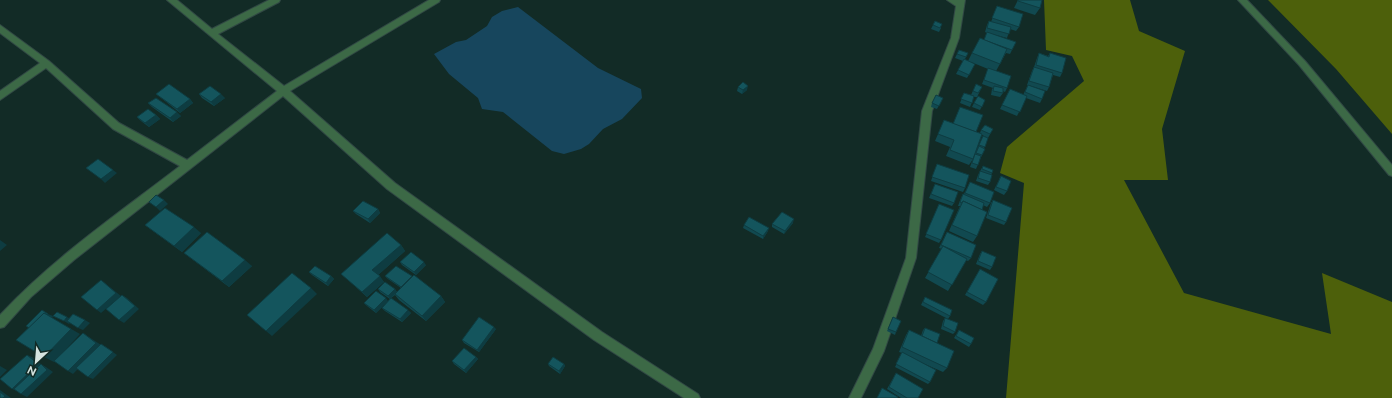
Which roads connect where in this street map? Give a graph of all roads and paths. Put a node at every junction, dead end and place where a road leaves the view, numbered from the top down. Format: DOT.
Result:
graph roads {
  1 [pos="276,0"];
  2 [pos="436,0"];
  3 [pos="951,0"];
  4 [pos="1242,0"];
  5 [pos="175,1"];
  6 [pos="961,2"];
  7 [pos="0,28"];
  8 [pos="212,33"];
  9 [pos="46,64"];
  10 [pos="283,91"];
  11 [pos="0,96"];
  12 [pos="188,166"];
  13 [pos="1392,172"];
  14 [pos="0,323"];
  15 [pos="694,398"];
  16 [pos="855,398"];
  1 -- 8 [label="street"];
  2 -- 10 [label="street"];
  3 -- 6 [label="street"];
  4 -- 13 [label="street"];
  5 -- 8 [label="street"];
  6 -- 16 [label="street"];
  7 -- 9 [label="street"];
  8 -- 10 [label="street"];
  9 -- 11 [label="street"];
  9 -- 12 [label="street"];
  10 -- 12 [label="street"];
  10 -- 15 [label="street"];
  12 -- 14 [label="street"];
}
